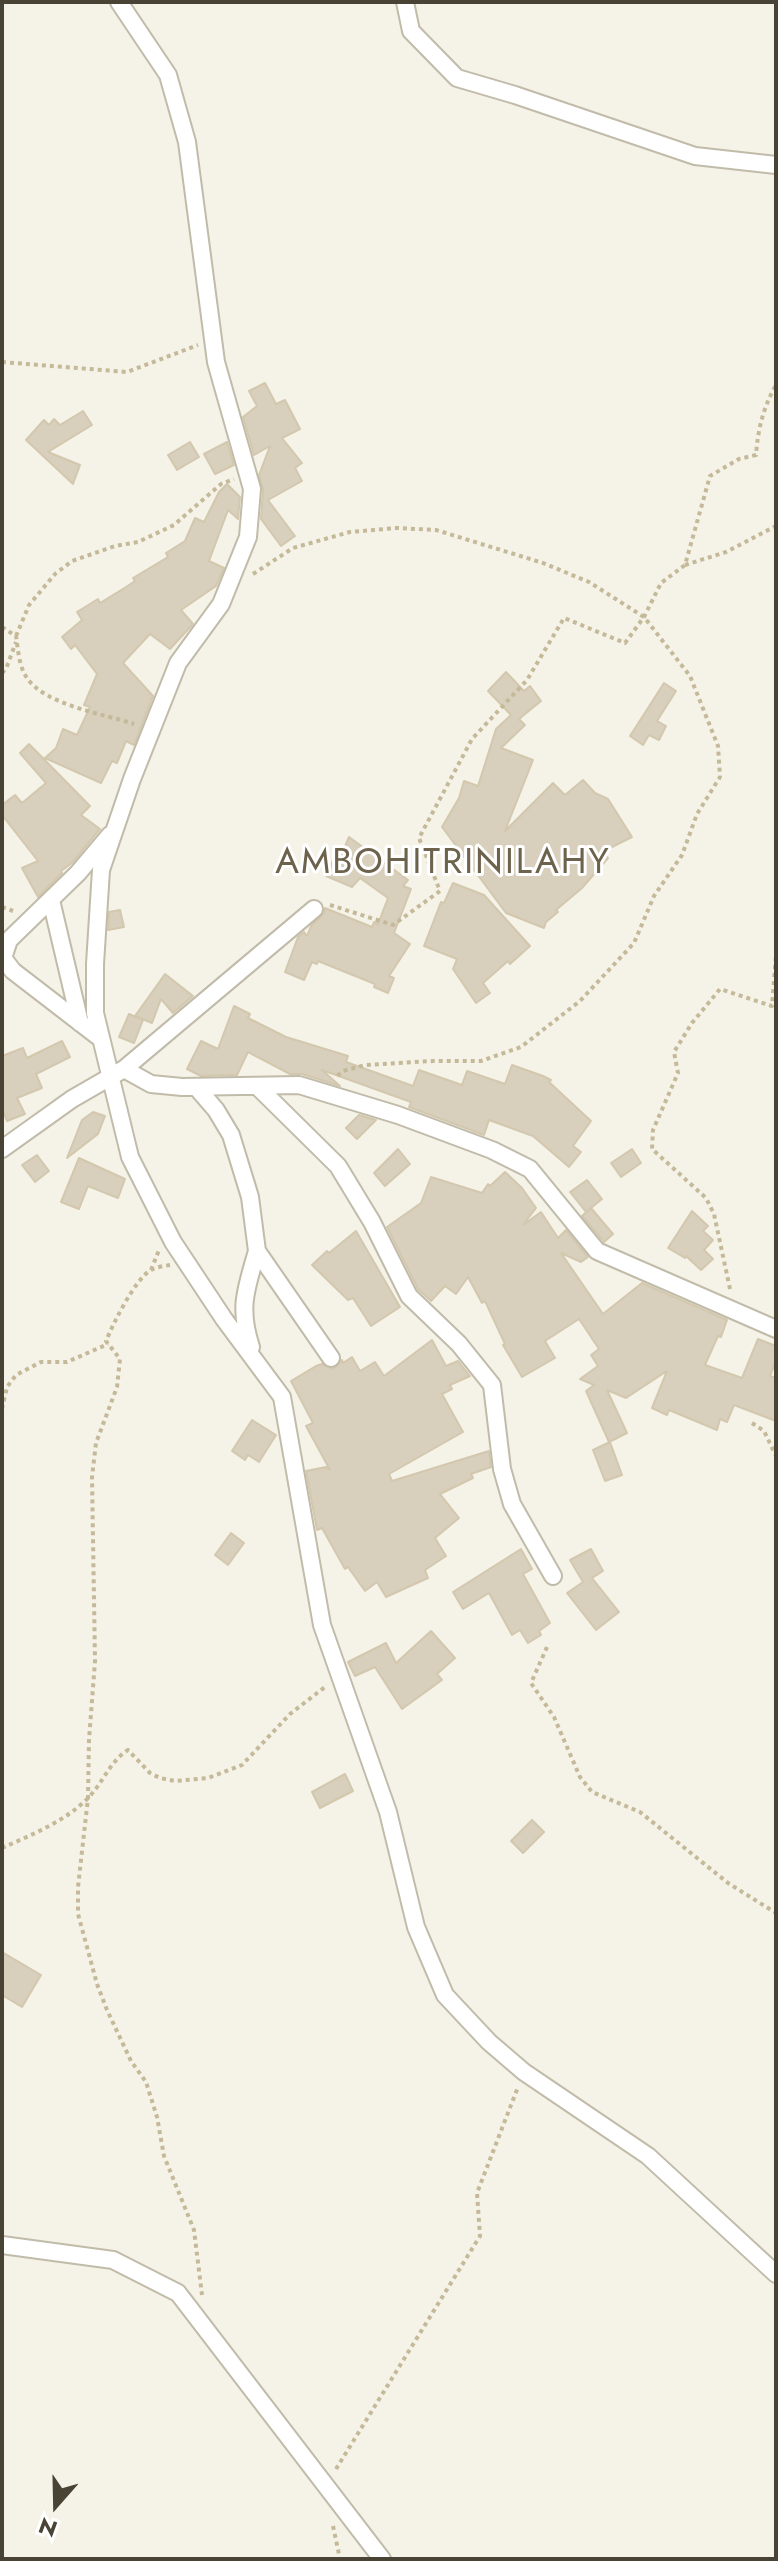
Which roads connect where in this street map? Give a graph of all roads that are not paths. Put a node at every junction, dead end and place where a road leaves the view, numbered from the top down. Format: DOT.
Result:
graph roads {
  1 [pos="119,2"];
  2 [pos="405,2"];
  3 [pos="776,165"];
  4 [pos="116,828"];
  5 [pos="51,900"];
  6 [pos="314,909"];
  7 [pos="80,1023"];
  8 [pos="100,1038"];
  9 [pos="118,1073"];
  10 [pos="258,1087"];
  11 [pos="197,1088"];
  12 [pos="2,1149"];
  13 [pos="257,1251"];
  14 [pos="776,1329"];
  15 [pos="331,1358"];
  16 [pos="256,1361"];
  17 [pos="553,1576"];
  18 [pos="2,2245"];
  19 [pos="776,2274"];
  20 [pos="382,2559"];
  1 -- 4 [label="street"];
  2 -- 3 [label="street"];
  4 -- 5 [label="street"];
  4 -- 8 [label="street"];
  5 -- 7 [label="street"];
  5 -- 7 [label="street"];
  6 -- 9 [label="street"];
  7 -- 8 [label="street"];
  8 -- 9 [label="street"];
  9 -- 11 [label="street"];
  9 -- 12 [label="street"];
  9 -- 16 [label="street"];
  10 -- 11 [label="street"];
  10 -- 14 [label="street"];
  10 -- 17 [label="street"];
  11 -- 13 [label="street"];
  13 -- 15 [label="street"];
  13 -- 16 [label="street"];
  16 -- 19 [label="street"];
  18 -- 20 [label="street"];
}
